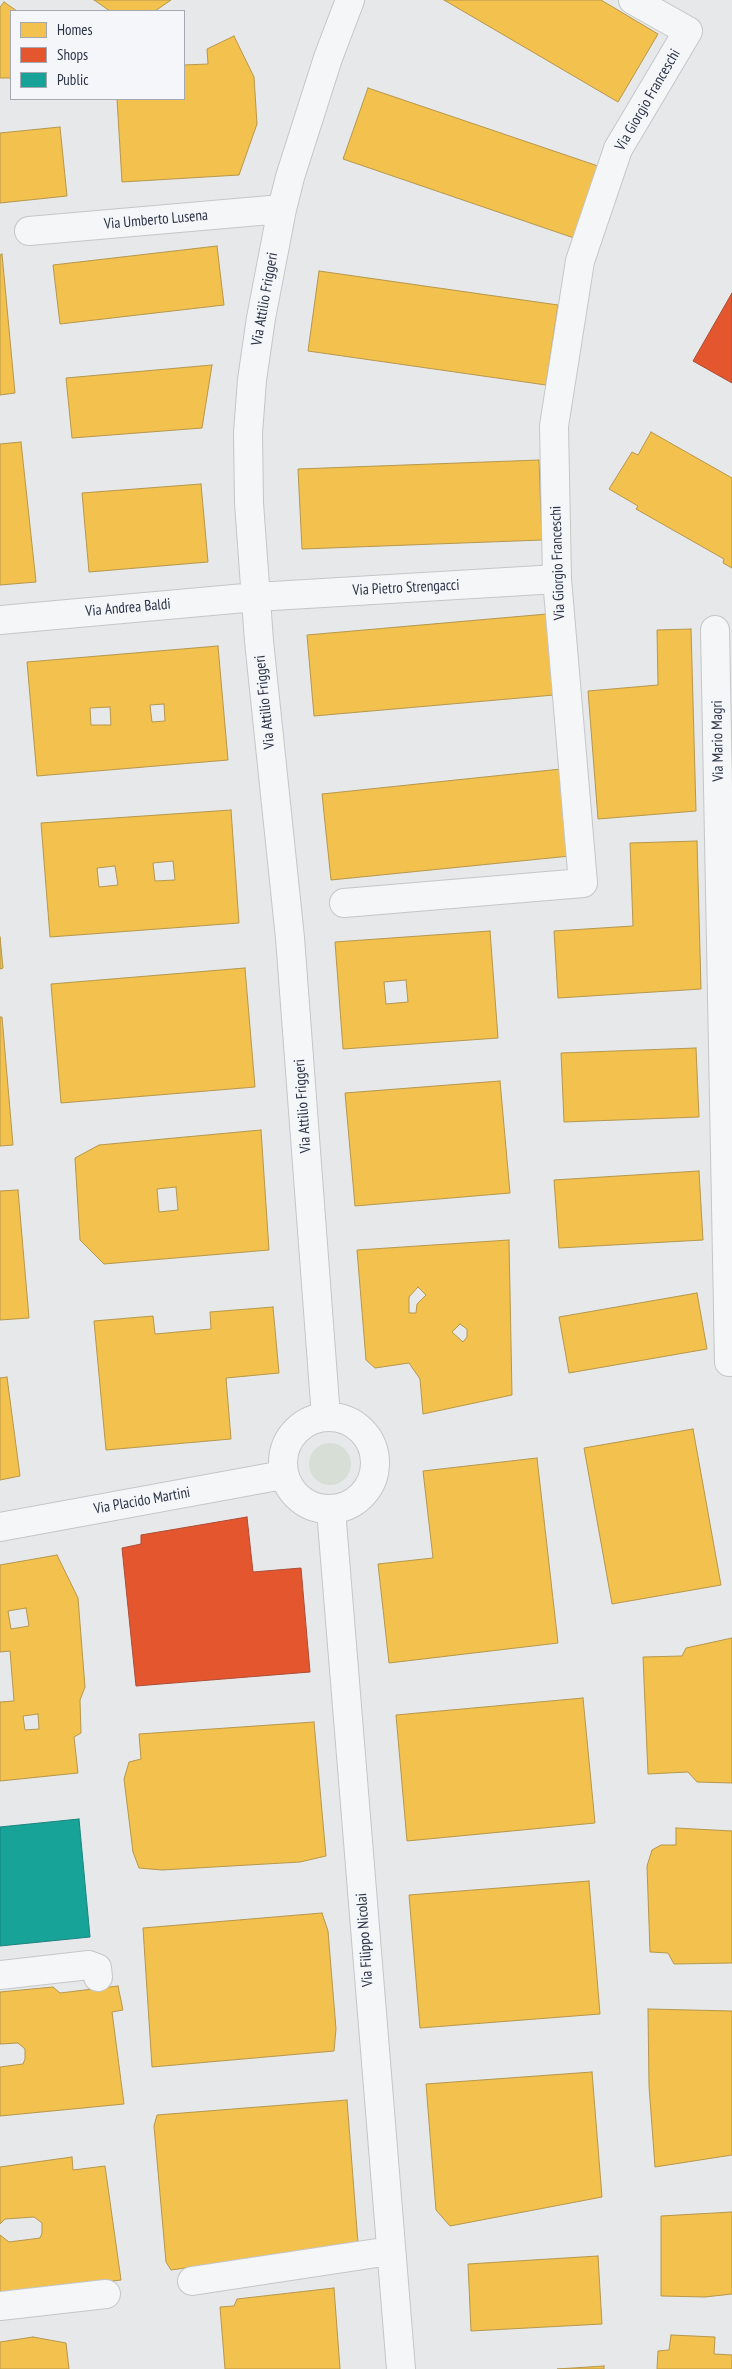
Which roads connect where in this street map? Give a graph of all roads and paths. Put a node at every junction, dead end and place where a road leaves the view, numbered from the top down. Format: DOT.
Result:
graph roads {
  1 [pos="633,0"];
  2 [pos="345,2"];
  3 [pos="282,209"];
  4 [pos="29,231"];
  5 [pos="557,579"];
  6 [pos="256,597"];
  7 [pos="0,620"];
  8 [pos="715,630"];
  9 [pos="344,903"];
  10 [pos="727,939"];
  11 [pos="729,1362"];
  12 [pos="326,1417"];
  13 [pos="283,1474"];
  14 [pos="331,1510"];
  15 [pos="0,1527"];
  16 [pos="0,1976"];
  17 [pos="98,1977"];
  18 [pos="390,2251"];
  19 [pos="192,2281"];
  20 [pos="106,2294"];
  21 [pos="0,2306"];
  22 [pos="401,2369"];
  1 -- 5 [label="street, Via Giorgio Franceschi"];
  2 -- 3 [label="street, Via Attilio Friggeri"];
  3 -- 4 [label="street, Via Umberto Lusena"];
  3 -- 6 [label="street, Via Attilio Friggeri"];
  5 -- 6 [label="street, Via Pietro Strengacci"];
  5 -- 9 [label="street, Via Giorgio Franceschi"];
  6 -- 7 [label="street, Via Andrea Baldi"];
  6 -- 12 [label="street, Via Attilio Friggeri"];
  8 -- 10 [label="street, Via Mario Magri"];
  10 -- 11 [label="street, Via Mario Magri"];
  12 -- 13 [label="street"];
  12 -- 14 [label="street"];
  13 -- 14 [label="street"];
  13 -- 15 [label="street, Via Placido Martini"];
  14 -- 18 [label="street, Via Filippo Nicolai"];
  16 -- 17 [label="street"];
  18 -- 19 [label="street"];
  18 -- 22 [label="street, Via Filippo Nicolai"];
  20 -- 21 [label="street"];
}
